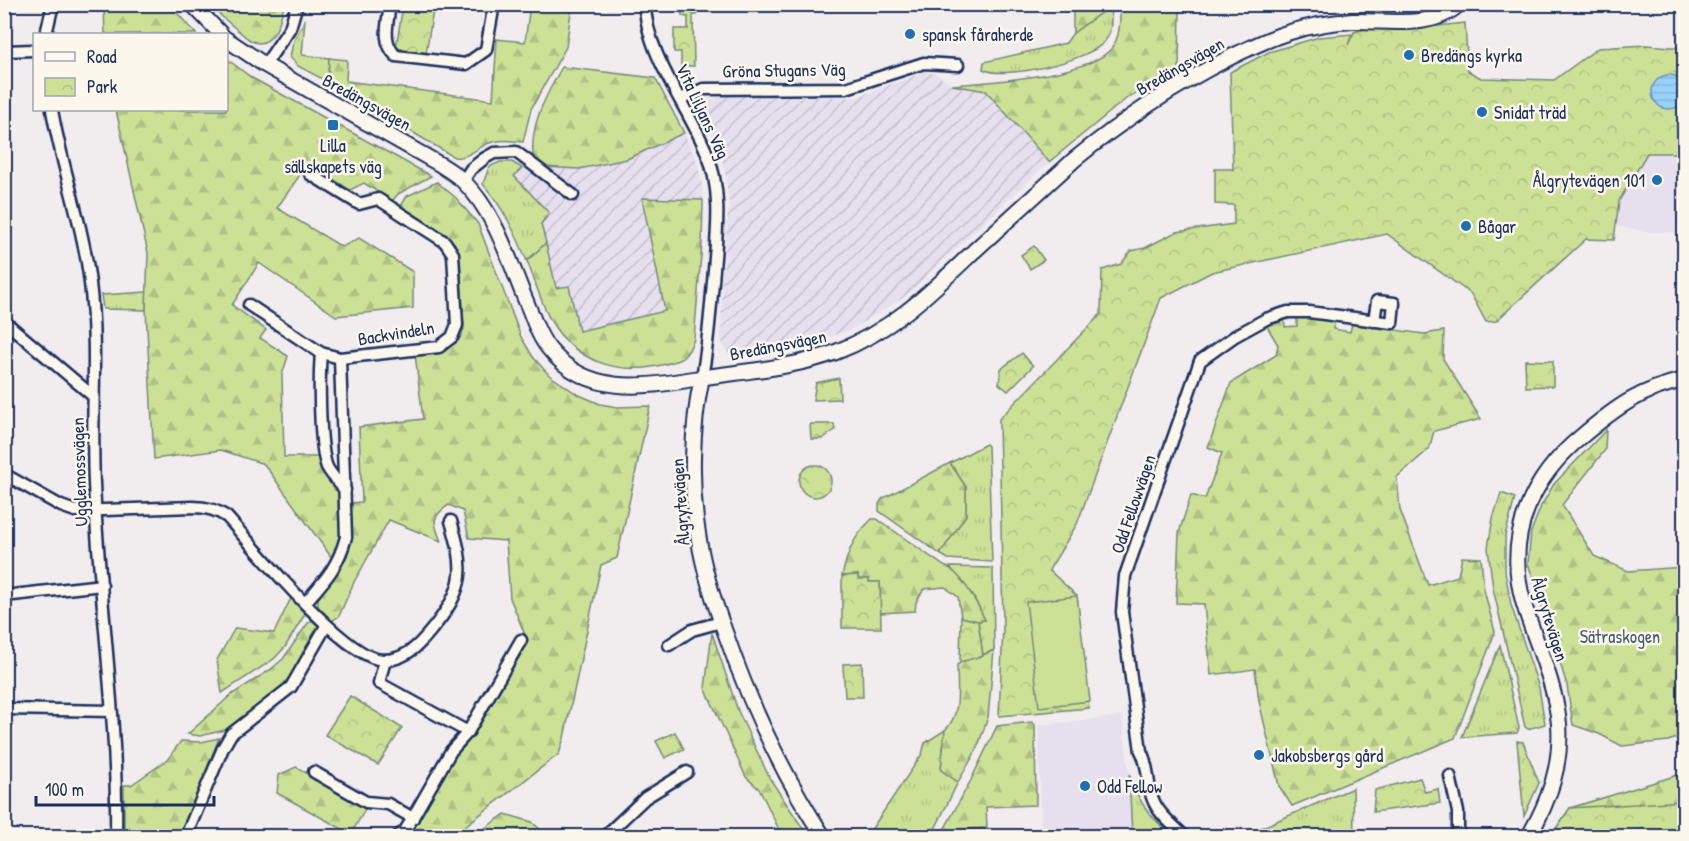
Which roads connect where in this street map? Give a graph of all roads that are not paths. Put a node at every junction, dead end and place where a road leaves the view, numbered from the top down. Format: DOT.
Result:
graph roads {
  1 [pos="53,4"];
  2 [pos="192,4"];
  3 [pos="297,4"];
  4 [pos="390,4"];
  5 [pos="494,4"];
  6 [pos="645,4"];
  7 [pos="1456,7"];
  8 [pos="46,33"];
  9 [pos="220,33"];
  10 [pos="228,40"];
  11 [pos="33,50"];
  12 [pos="4,51"];
  13 [pos="265,65"];
  14 [pos="958,65"];
  15 [pos="681,99"];
  16 [pos="52,111"];
  17 [pos="310,174"];
  18 [pos="463,180"];
  19 [pos="573,195"];
  20 [pos="249,305"];
  21 [pos="4,321"];
  22 [pos="1374,321"];
  23 [pos="321,353"];
  24 [pos="340,358"];
  25 [pos="702,377"];
  26 [pos="1684,380"];
  27 [pos="93,396"];
  28 [pos="4,474"];
  29 [pos="345,491"];
  30 [pos="96,512"];
  31 [pos="451,521"];
  32 [pos="102,585"];
  33 [pos="4,596"];
  34 [pos="305,603"];
  35 [pos="721,622"];
  36 [pos="326,626"];
  37 [pos="521,640"];
  38 [pos="669,645"];
  39 [pos="385,660"];
  40 [pos="4,709"];
  41 [pos="111,711"];
  42 [pos="468,732"];
  43 [pos="314,772"];
  44 [pos="687,772"];
  45 [pos="1450,776"];
  46 [pos="412,818"];
  47 [pos="116,837"];
  48 [pos="188,837"];
  49 [pos="398,837"];
  50 [pos="605,837"];
  51 [pos="823,837"];
  52 [pos="1184,837"];
  53 [pos="1458,837"];
  54 [pos="1529,837"];
  1 -- 8 [label="street"];
  2 -- 9 [label="street"];
  3 -- 13 [label="street"];
  4 -- 5 [label="street"];
  6 -- 15 [label="street, Vita Liljans Väg"];
  7 -- 25 [label="street, Bredängsvägen"];
  10 -- 13 [label="street, Bredängsvägen"];
  11 -- 12 [label="street"];
  13 -- 18 [label="street, Bredängsvägen"];
  14 -- 15 [label="street, Gröna Stugans Väg"];
  15 -- 25 [label="street, Vita Liljans Väg"];
  16 -- 27 [label="street, Ugglemossvägen"];
  17 -- 24 [label="street, Backvindeln"];
  18 -- 19 [label="street"];
  18 -- 25 [label="street, Bredängsvägen"];
  20 -- 23 [label="street, Backvindeln"];
  21 -- 27 [label="street"];
  22 -- 52 [label="street, Odd Fellowvägen"];
  23 -- 24 [label="street, Backvindeln"];
  23 -- 29 [label="street"];
  24 -- 29 [label="street, Backvindeln"];
  25 -- 35 [label="street, Ålgrytevägen"];
  26 -- 54 [label="street, Ålgrytevägen"];
  27 -- 30 [label="street, Ugglemossvägen"];
  28 -- 30 [label="street"];
  29 -- 34 [label="street, Backvindeln"];
  30 -- 32 [label="street, Ugglemossvägen"];
  30 -- 34 [label="street"];
  31 -- 39 [label="street"];
  32 -- 33 [label="street"];
  32 -- 41 [label="street, Ugglemossvägen"];
  34 -- 36 [label="street"];
  35 -- 38 [label="street"];
  35 -- 51 [label="street, Ålgrytevägen"];
  36 -- 39 [label="street"];
  36 -- 48 [label="street"];
  37 -- 42 [label="street"];
  39 -- 42 [label="street"];
  40 -- 41 [label="street"];
  41 -- 47 [label="street, Ugglemossvägen"];
  42 -- 46 [label="street"];
  43 -- 46 [label="street"];
  44 -- 50 [label="street"];
  45 -- 53 [label="street"];
  46 -- 49 [label="street"];
}
